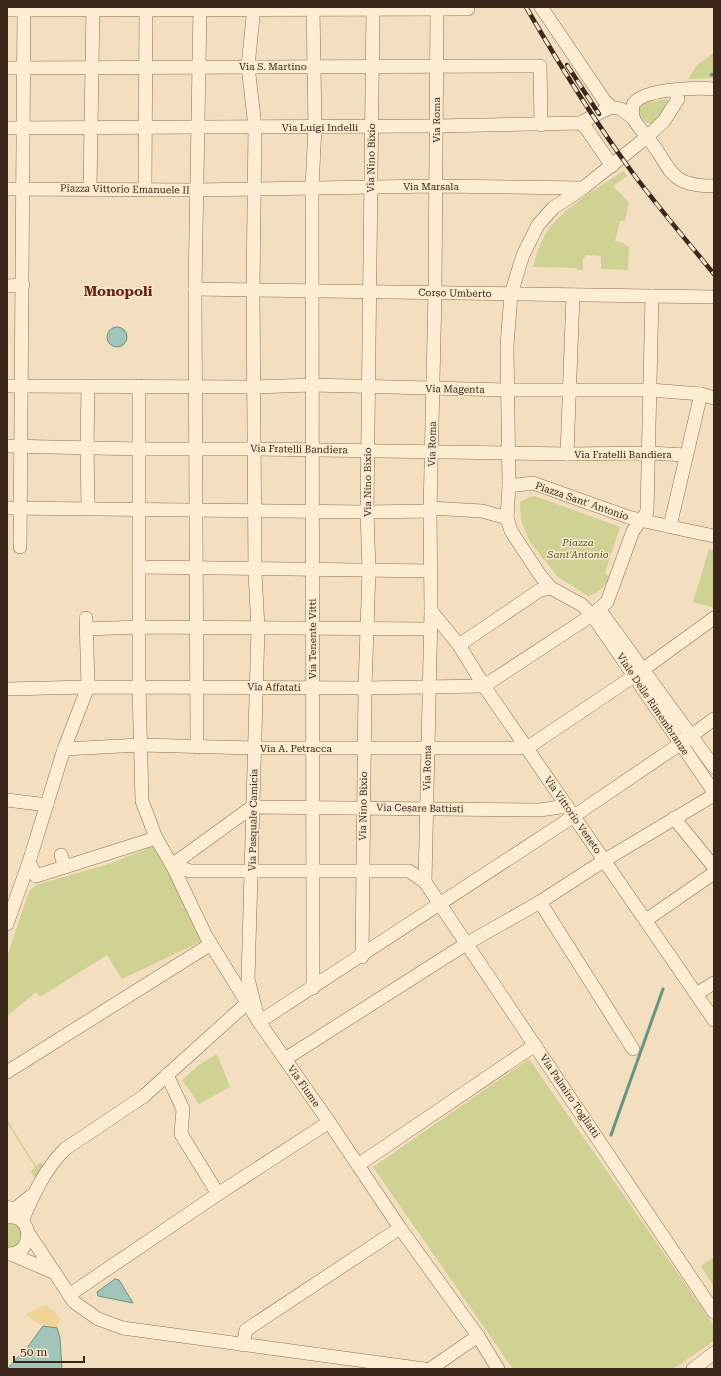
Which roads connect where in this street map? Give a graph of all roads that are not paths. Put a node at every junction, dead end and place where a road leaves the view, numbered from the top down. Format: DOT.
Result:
graph roads {
  1 [pos="541,7"];
  2 [pos="24,8"];
  3 [pos="93,8"];
  4 [pos="146,8"];
  5 [pos="200,8"];
  6 [pos="254,8"];
  7 [pos="313,8"];
  8 [pos="373,8"];
  9 [pos="437,8"];
  10 [pos="468,9"];
  11 [pos="7,10"];
  12 [pos="248,66"];
  13 [pos="314,66"];
  14 [pos="372,66"];
  15 [pos="437,66"];
  16 [pos="146,67"];
  17 [pos="200,67"];
  18 [pos="7,68"];
  19 [pos="24,68"];
  20 [pos="92,68"];
  21 [pos="714,89"];
  22 [pos="675,91"];
  23 [pos="646,96"];
  24 [pos="607,104"];
  25 [pos="633,118"];
  26 [pos="580,123"];
  27 [pos="541,125"];
  28 [pos="436,126"];
  29 [pos="255,127"];
  30 [pos="315,127"];
  31 [pos="372,127"];
  32 [pos="7,128"];
  33 [pos="23,128"];
  34 [pos="90,128"];
  35 [pos="145,128"];
  36 [pos="197,128"];
  37 [pos="647,137"];
  38 [pos="612,166"];
  39 [pos="436,186"];
  40 [pos="714,186"];
  41 [pos="371,187"];
  42 [pos="90,188"];
  43 [pos="312,188"];
  44 [pos="583,188"];
  45 [pos="7,189"];
  46 [pos="23,189"];
  47 [pos="145,189"];
  48 [pos="254,189"];
  49 [pos="196,190"];
  50 [pos="22,285"];
  51 [pos="7,286"];
  52 [pos="195,289"];
  53 [pos="253,290"];
  54 [pos="313,291"];
  55 [pos="370,292"];
  56 [pos="435,292"];
  57 [pos="511,294"];
  58 [pos="573,295"];
  59 [pos="652,296"];
  60 [pos="714,297"];
  61 [pos="312,385"];
  62 [pos="7,386"];
  63 [pos="22,386"];
  64 [pos="88,386"];
  65 [pos="139,386"];
  66 [pos="196,386"];
  67 [pos="254,387"];
  68 [pos="368,387"];
  69 [pos="433,388"];
  70 [pos="508,390"];
  71 [pos="569,390"];
  72 [pos="650,390"];
  73 [pos="701,394"];
  74 [pos="714,398"];
  75 [pos="13,446"];
  76 [pos="86,447"];
  77 [pos="140,449"];
  78 [pos="197,449"];
  79 [pos="256,449"];
  80 [pos="312,450"];
  81 [pos="368,450"];
  82 [pos="432,451"];
  83 [pos="509,453"];
  84 [pos="649,453"];
  85 [pos="567,454"];
  86 [pos="686,455"];
  87 [pos="510,486"];
  88 [pos="7,508"];
  89 [pos="20,508"];
  90 [pos="88,508"];
  91 [pos="140,509"];
  92 [pos="430,509"];
  93 [pos="196,510"];
  94 [pos="256,510"];
  95 [pos="313,511"];
  96 [pos="367,512"];
  97 [pos="507,518"];
  98 [pos="640,520"];
  99 [pos="670,526"];
  100 [pos="714,536"];
  101 [pos="20,547"];
  102 [pos="140,567"];
  103 [pos="196,568"];
  104 [pos="256,568"];
  105 [pos="312,569"];
  106 [pos="369,570"];
  107 [pos="430,570"];
  108 [pos="551,588"];
  109 [pos="431,611"];
  110 [pos="596,612"];
  111 [pos="714,618"];
  112 [pos="139,627"];
  113 [pos="196,628"];
  114 [pos="258,628"];
  115 [pos="312,628"];
  116 [pos="368,628"];
  117 [pos="430,629"];
  118 [pos="459,645"];
  119 [pos="639,672"];
  120 [pos="197,686"];
  121 [pos="428,686"];
  122 [pos="484,686"];
  123 [pos="88,687"];
  124 [pos="256,687"];
  125 [pos="139,688"];
  126 [pos="312,688"];
  127 [pos="365,688"];
  128 [pos="7,689"];
  129 [pos="714,719"];
  130 [pos="692,734"];
  131 [pos="680,744"];
  132 [pos="140,745"];
  133 [pos="197,747"];
  134 [pos="312,747"];
  135 [pos="255,748"];
  136 [pos="364,748"];
  137 [pos="427,748"];
  138 [pos="527,748"];
  139 [pos="64,749"];
  140 [pos="714,767"];
  141 [pos="714,794"];
  142 [pos="7,800"];
  143 [pos="47,805"];
  144 [pos="252,807"];
  145 [pos="311,807"];
  146 [pos="363,808"];
  147 [pos="426,809"];
  148 [pos="570,811"];
  149 [pos="674,818"];
  150 [pos="156,838"];
  151 [pos="605,860"];
  152 [pos="29,862"];
  153 [pos="172,865"];
  154 [pos="714,867"];
  155 [pos="252,870"];
  156 [pos="362,870"];
  157 [pos="312,871"];
  158 [pos="714,873"];
  159 [pos="425,882"];
  160 [pos="540,902"];
  161 [pos="439,904"];
  162 [pos="646,920"];
  163 [pos="7,924"];
  164 [pos="211,944"];
  165 [pos="466,944"];
  166 [pos="362,957"];
  167 [pos="714,983"];
  168 [pos="313,988"];
  169 [pos="696,994"];
  170 [pos="247,1003"];
  171 [pos="714,1020"];
  172 [pos="259,1022"];
  173 [pos="535,1045"];
  174 [pos="633,1049"];
  175 [pos="285,1059"];
  176 [pos="7,1072"];
  177 [pos="167,1075"];
  178 [pos="329,1122"];
  179 [pos="358,1166"];
  180 [pos="34,1193"];
  181 [pos="218,1194"];
  182 [pos="7,1207"];
  183 [pos="7,1217"];
  184 [pos="22,1221"];
  185 [pos="400,1228"];
  186 [pos="29,1234"];
  187 [pos="9,1254"];
  188 [pos="55,1273"];
  189 [pos="69,1295"];
  190 [pos="714,1312"];
  191 [pos="478,1336"];
  192 [pos="243,1345"];
  193 [pos="714,1353"];
  194 [pos="494,1368"];
  195 [pos="424,1369"];
  196 [pos="430,1369"];
  197 [pos="693,1369"];
  1 -- 24 [label="street"];
  2 -- 3 [label="street"];
  2 -- 11 [label="street"];
  2 -- 19 [label="street"];
  3 -- 4 [label="street"];
  3 -- 20 [label="street"];
  4 -- 5 [label="street"];
  4 -- 16 [label="street"];
  5 -- 6 [label="street"];
  5 -- 17 [label="street"];
  6 -- 7 [label="street"];
  6 -- 12 [label="street, Via Pasquale Camicia"];
  7 -- 8 [label="street"];
  7 -- 13 [label="street, Via Tenente Vitti"];
  8 -- 9 [label="street"];
  8 -- 14 [label="street, Via Nino Bixio"];
  9 -- 10 [label="street"];
  9 -- 15 [label="street, Via Roma"];
  12 -- 13 [label="street, Via S. Martino"];
  12 -- 17 [label="street, Via S. Martino"];
  12 -- 29 [label="street, Via Pasquale Camicia"];
  13 -- 14 [label="street, Via S. Martino"];
  13 -- 30 [label="street, Via Tenente Vitti"];
  14 -- 15 [label="street, Via S. Martino"];
  14 -- 31 [label="street, Via Nino Bixio"];
  15 -- 27 [label="street, Via S. Martino"];
  15 -- 28 [label="street, Via Roma"];
  16 -- 17 [label="street, Via S. Martino"];
  16 -- 20 [label="street, Via S. Martino"];
  16 -- 35 [label="street"];
  17 -- 36 [label="street"];
  18 -- 19 [label="street, Via S. Martino"];
  19 -- 20 [label="street, Via S. Martino"];
  19 -- 33 [label="street"];
  20 -- 34 [label="street"];
  21 -- 22 [label="street"];
  22 -- 23 [label="street"];
  22 -- 37 [label="street"];
  23 -- 24 [label="street"];
  23 -- 25 [label="street"];
  24 -- 25 [label="street"];
  24 -- 26 [label="street"];
  25 -- 37 [label="street"];
  26 -- 27 [label="street, Via Luigi Indelli"];
  26 -- 38 [label="street"];
  27 -- 28 [label="street, Via Luigi Indelli"];
  28 -- 31 [label="street, Via Luigi Indelli"];
  28 -- 39 [label="street, Via Roma"];
  29 -- 30 [label="street, Via Luigi Indelli"];
  29 -- 36 [label="street, Via Luigi Indelli"];
  29 -- 48 [label="street, Via Pasquale Camicia"];
  30 -- 31 [label="street, Via Luigi Indelli"];
  30 -- 43 [label="street, Via Tenente Vitti"];
  31 -- 41 [label="street, Via Nino Bixio"];
  32 -- 33 [label="street, Via Luigi Indelli"];
  33 -- 34 [label="street, Via Luigi Indelli"];
  33 -- 46 [label="street"];
  34 -- 35 [label="street, Via Luigi Indelli"];
  34 -- 42 [label="street"];
  35 -- 36 [label="street, Via Luigi Indelli"];
  35 -- 47 [label="street"];
  36 -- 49 [label="street"];
  37 -- 38 [label="street"];
  37 -- 40 [label="street"];
  38 -- 44 [label="street"];
  39 -- 41 [label="street, Via Marsala"];
  39 -- 44 [label="street, Via Marsala"];
  39 -- 56 [label="street, Via Roma"];
  41 -- 43 [label="street, Via Marsala"];
  41 -- 55 [label="street, Via Nino Bixio"];
  42 -- 46 [label="street, Piazza Vittorio Emanuele II"];
  42 -- 47 [label="street, Piazza Vittorio Emanuele II"];
  43 -- 48 [label="street, Via Marsala"];
  43 -- 54 [label="street, Via Tenente Vitti"];
  44 -- 57 [label="street"];
  45 -- 46 [label="street, Piazza Vittorio Emanuele II"];
  46 -- 50 [label="street"];
  47 -- 49 [label="street, Piazza Vittorio Emanuele II"];
  48 -- 49 [label="street, Via Marsala"];
  48 -- 53 [label="street, Via Pasquale Camicia"];
  49 -- 52 [label="street, Piazza Vittorio Emanuele II"];
  50 -- 51 [label="street"];
  50 -- 63 [label="street"];
  52 -- 53 [label="street, Corso Umberto"];
  52 -- 66 [label="street, Piazza Vittorio Emanuele II"];
  53 -- 54 [label="street, Corso Umberto"];
  53 -- 67 [label="street, Via Pasquale Camicia"];
  54 -- 55 [label="street, Corso Umberto"];
  54 -- 61 [label="street, Via Tenente Vitti"];
  55 -- 56 [label="street, Corso Umberto"];
  55 -- 68 [label="street, Via Nino Bixio"];
  56 -- 57 [label="street, Corso Umberto"];
  56 -- 69 [label="street, Via Roma"];
  57 -- 58 [label="street, Corso Umberto"];
  57 -- 70 [label="street"];
  58 -- 59 [label="street, Corso Umberto"];
  58 -- 71 [label="street"];
  59 -- 60 [label="street, Corso Umberto"];
  59 -- 72 [label="street"];
  61 -- 67 [label="street, Via Magenta"];
  61 -- 68 [label="street, Via Magenta"];
  61 -- 80 [label="street, Via Tenente Vitti"];
  62 -- 63 [label="street"];
  63 -- 64 [label="street"];
  63 -- 75 [label="street"];
  64 -- 65 [label="street"];
  64 -- 76 [label="street"];
  65 -- 66 [label="street"];
  65 -- 77 [label="street, Via Fiume"];
  66 -- 67 [label="street, Via Magenta"];
  66 -- 78 [label="street, Piazza Vittorio Emanuele II"];
  67 -- 79 [label="street, Via Pasquale Camicia"];
  68 -- 69 [label="street, Via Magenta"];
  68 -- 81 [label="street, Via Nino Bixio"];
  69 -- 70 [label="street, Via Magenta"];
  69 -- 82 [label="street, Via Roma"];
  70 -- 71 [label="street, Via Magenta"];
  70 -- 83 [label="street"];
  71 -- 72 [label="street, Via Magenta"];
  71 -- 85 [label="street"];
  72 -- 73 [label="street, Via Magenta"];
  72 -- 84 [label="street"];
  73 -- 74 [label="street, Via Magenta"];
  73 -- 86 [label="street"];
  75 -- 76 [label="street, Via Fratelli Bandiera"];
  75 -- 89 [label="street"];
  76 -- 77 [label="street, Via Fratelli Bandiera"];
  76 -- 90 [label="street"];
  77 -- 78 [label="street, Via Fratelli Bandiera"];
  77 -- 91 [label="street, Via Fiume"];
  78 -- 79 [label="street, Via Fratelli Bandiera"];
  78 -- 93 [label="street, Piazza Vittorio Emanuele II"];
  79 -- 80 [label="street, Via Fratelli Bandiera"];
  79 -- 94 [label="street, Via Pasquale Camicia"];
  80 -- 81 [label="street, Via Fratelli Bandiera"];
  80 -- 95 [label="street, Via Tenente Vitti"];
  81 -- 82 [label="street, Via Fratelli Bandiera"];
  81 -- 96 [label="street, Via Nino Bixio"];
  82 -- 83 [label="street, Via Fratelli Bandiera"];
  82 -- 92 [label="street, Via Roma"];
  83 -- 85 [label="street, Via Fratelli Bandiera"];
  83 -- 87 [label="street"];
  84 -- 85 [label="street, Via Fratelli Bandiera"];
  84 -- 86 [label="street, Via Fratelli Bandiera"];
  84 -- 98 [label="street"];
  86 -- 99 [label="street"];
  87 -- 97 [label="street"];
  87 -- 98 [label="street, Piazza Sant' Antonio"];
  88 -- 89 [label="street"];
  89 -- 90 [label="street"];
  89 -- 101 [label="street"];
  90 -- 91 [label="street"];
  91 -- 93 [label="street"];
  91 -- 102 [label="street, Via Fiume"];
  92 -- 96 [label="street"];
  92 -- 97 [label="street"];
  92 -- 107 [label="street, Via Roma"];
  93 -- 94 [label="street"];
  93 -- 103 [label="street, Piazza Vittorio Emanuele II"];
  94 -- 95 [label="street"];
  94 -- 104 [label="street, Via Pasquale Camicia"];
  95 -- 96 [label="street"];
  95 -- 105 [label="street, Via Tenente Vitti"];
  96 -- 106 [label="street, Via Nino Bixio"];
  97 -- 108 [label="street"];
  98 -- 99 [label="street"];
  98 -- 110 [label="street, Piazza Sant' Antonio"];
  99 -- 100 [label="street"];
  102 -- 103 [label="street"];
  102 -- 112 [label="street, Via Fiume"];
  103 -- 104 [label="street"];
  103 -- 113 [label="street, Piazza Vittorio Emanuele II"];
  104 -- 105 [label="street"];
  104 -- 114 [label="street, Via Pasquale Camicia"];
  105 -- 106 [label="street"];
  105 -- 115 [label="street, Via Tenente Vitti"];
  106 -- 107 [label="street"];
  106 -- 116 [label="street, Via Nino Bixio"];
  107 -- 109 [label="street, Via Roma"];
  108 -- 110 [label="street"];
  108 -- 118 [label="street"];
  109 -- 117 [label="street, Via Roma"];
  109 -- 118 [label="street, Via Vittorio Veneto"];
  110 -- 119 [label="street, Viale Delle Rimembranze"];
  110 -- 122 [label="street"];
  111 -- 119 [label="street"];
  112 -- 113 [label="street"];
  112 -- 123 [label="street"];
  112 -- 125 [label="street, Via Fiume"];
  113 -- 114 [label="street"];
  113 -- 120 [label="street, Piazza Vittorio Emanuele II"];
  114 -- 115 [label="street"];
  114 -- 124 [label="street, Via Pasquale Camicia"];
  115 -- 116 [label="street"];
  115 -- 126 [label="street, Via Tenente Vitti"];
  116 -- 117 [label="street"];
  116 -- 127 [label="street, Via Nino Bixio"];
  117 -- 121 [label="street, Via Roma"];
  118 -- 122 [label="street, Via Vittorio Veneto"];
  119 -- 130 [label="street, Viale Delle Rimembranze"];
  119 -- 131 [label="street, Viale Delle Rimembranze"];
  119 -- 138 [label="street"];
  120 -- 124 [label="street, Via Affatati"];
  120 -- 125 [label="street, Via Affatati"];
  120 -- 133 [label="street, Piazza Vittorio Emanuele II"];
  121 -- 122 [label="street, Via Affatati"];
  121 -- 127 [label="street, Via Affatati"];
  121 -- 137 [label="street, Via Roma"];
  122 -- 138 [label="street, Via Vittorio Veneto"];
  123 -- 125 [label="street, Via Affatati"];
  123 -- 128 [label="street, Via Affatati"];
  123 -- 139 [label="street"];
  124 -- 126 [label="street, Via Affatati"];
  124 -- 135 [label="street, Via Pasquale Camicia"];
  125 -- 132 [label="street, Via Fiume"];
  126 -- 127 [label="street, Via Affatati"];
  126 -- 134 [label="street, Via Tenente Vitti"];
  127 -- 136 [label="street, Via Nino Bixio"];
  129 -- 130 [label="street"];
  130 -- 131 [label="street"];
  130 -- 140 [label="street, Viale Delle Rimembranze"];
  131 -- 141 [label="street, Viale Delle Rimembranze"];
  131 -- 148 [label="street"];
  132 -- 133 [label="street, Via A. Petracca"];
  132 -- 139 [label="street, Via A. Petracca"];
  132 -- 150 [label="street, Via Fiume"];
  133 -- 135 [label="street, Via A. Petracca"];
  134 -- 135 [label="street, Via A. Petracca"];
  134 -- 136 [label="street, Via A. Petracca"];
  134 -- 145 [label="street, Via Tenente Vitti"];
  135 -- 144 [label="street, Via Pasquale Camicia"];
  136 -- 137 [label="street, Via A. Petracca"];
  136 -- 146 [label="street, Via Nino Bixio"];
  137 -- 138 [label="street, Via A. Petracca"];
  137 -- 147 [label="street, Via Roma"];
  138 -- 148 [label="street, Via Vittorio Veneto"];
  139 -- 143 [label="street"];
  141 -- 149 [label="street"];
  142 -- 143 [label="street"];
  143 -- 152 [label="street"];
  144 -- 145 [label="street, Via Cesare Battisti"];
  144 -- 153 [label="street"];
  144 -- 155 [label="street, Via Pasquale Camicia"];
  145 -- 146 [label="street, Via Cesare Battisti"];
  145 -- 157 [label="street, Via Tenente Vitti"];
  146 -- 147 [label="street, Via Cesare Battisti"];
  146 -- 156 [label="street, Via Nino Bixio"];
  147 -- 148 [label="street, Via Cesare Battisti"];
  147 -- 159 [label="street, Via Roma"];
  148 -- 151 [label="street, Via Vittorio Veneto"];
  148 -- 161 [label="street"];
  149 -- 151 [label="street"];
  149 -- 154 [label="street"];
  150 -- 152 [label="street"];
  150 -- 153 [label="street, Via Fiume"];
  151 -- 160 [label="street"];
  151 -- 162 [label="street, Via Vittorio Veneto"];
  152 -- 163 [label="street"];
  153 -- 155 [label="street"];
  153 -- 164 [label="street, Via Fiume"];
  155 -- 157 [label="street"];
  155 -- 172 [label="street, Via Pasquale Camicia"];
  156 -- 157 [label="street"];
  156 -- 159 [label="street"];
  156 -- 166 [label="street, Via Nino Bixio"];
  157 -- 168 [label="street, Via Tenente Vitti"];
  158 -- 162 [label="street"];
  159 -- 161 [label="street, Via Palmiro Togliatti"];
  160 -- 165 [label="street"];
  160 -- 174 [label="street"];
  161 -- 165 [label="street, Via Palmiro Togliatti"];
  161 -- 166 [label="street"];
  162 -- 169 [label="street, Via Vittorio Veneto"];
  164 -- 170 [label="street, Via Fiume"];
  164 -- 176 [label="street"];
  165 -- 173 [label="street, Via Palmiro Togliatti"];
  165 -- 175 [label="street"];
  166 -- 168 [label="street"];
  167 -- 169 [label="street"];
  168 -- 172 [label="street"];
  169 -- 171 [label="street, Via Vittorio Veneto"];
  170 -- 172 [label="street, Via Fiume"];
  170 -- 177 [label="street"];
  172 -- 175 [label="street, Via Fiume"];
  173 -- 179 [label="street"];
  173 -- 190 [label="street, Via Palmiro Togliatti"];
  175 -- 178 [label="street, Via Fiume"];
  177 -- 180 [label="street"];
  177 -- 181 [label="street"];
  178 -- 179 [label="street, Via Fiume"];
  178 -- 181 [label="street"];
  179 -- 185 [label="street, Via Fiume"];
  180 -- 182 [label="street"];
  180 -- 184 [label="street"];
  181 -- 189 [label="street"];
  183 -- 184 [label="street"];
  184 -- 186 [label="street"];
  185 -- 191 [label="street, Via Fiume"];
  185 -- 192 [label="street"];
  186 -- 187 [label="street"];
  186 -- 188 [label="street"];
  187 -- 188 [label="street"];
  188 -- 189 [label="street"];
  189 -- 192 [label="street"];
  191 -- 194 [label="street, Via Fiume"];
  191 -- 196 [label="street"];
  192 -- 195 [label="street"];
  193 -- 197 [label="street"];
}
